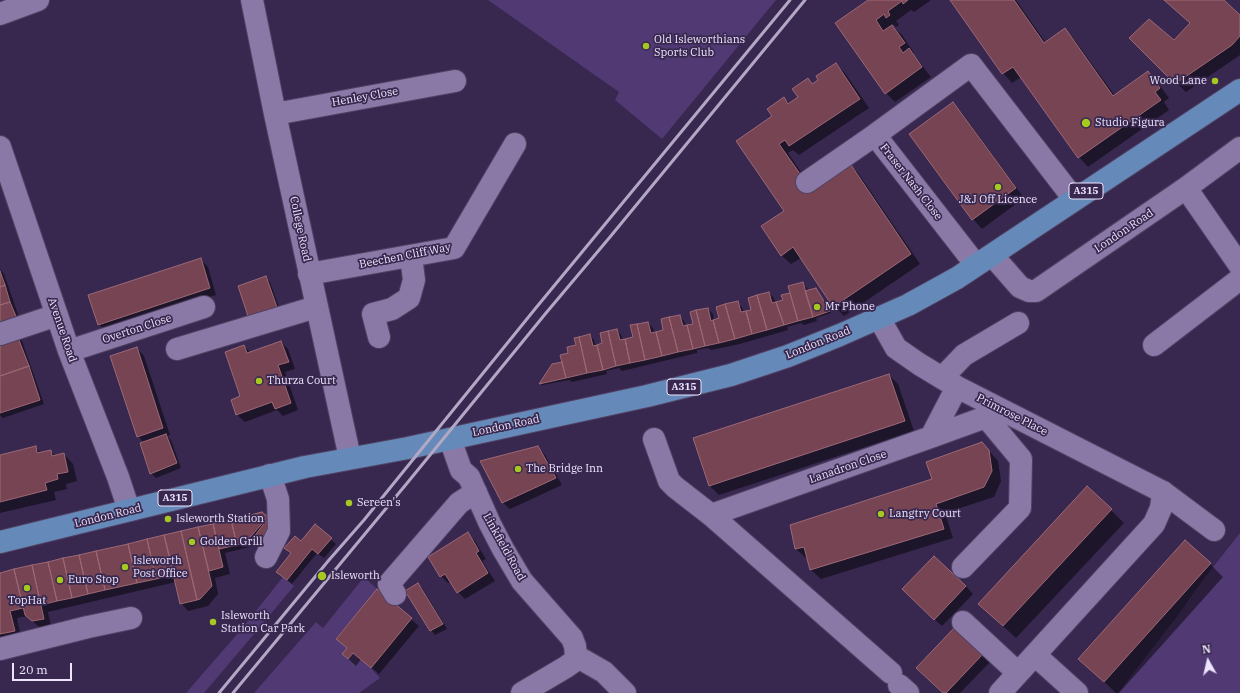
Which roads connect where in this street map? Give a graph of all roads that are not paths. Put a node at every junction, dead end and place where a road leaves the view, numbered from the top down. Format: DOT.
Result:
graph roads {
  1 [pos="38,0"];
  2 [pos="252,0"];
  3 [pos="0,14"];
  4 [pos="455,81"];
  5 [pos="1240,90"];
  6 [pos="275,114"];
  7 [pos="875,135"];
  8 [pos="515,144"];
  9 [pos="0,147"];
  10 [pos="1240,148"];
  11 [pos="807,182"];
  12 [pos="1186,188"];
  13 [pos="1074,199"];
  14 [pos="411,256"];
  15 [pos="984,260"];
  16 [pos="1239,266"];
  17 [pos="309,274"];
  18 [pos="204,307"];
  19 [pos="316,307"];
  20 [pos="57,315"];
  21 [pos="879,318"];
  22 [pos="1018,323"];
  23 [pos="0,334"];
  24 [pos="378,336"];
  25 [pos="1154,345"];
  26 [pos="177,349"];
  27 [pos="69,351"];
  28 [pos="950,382"];
  29 [pos="931,437"];
  30 [pos="450,439"];
  31 [pos="654,439"];
  32 [pos="350,458"];
  33 [pos="270,475"];
  34 [pos="473,487"];
  35 [pos="1163,492"];
  36 [pos="129,510"];
  37 [pos="711,515"];
  38 [pos="1214,530"];
  39 [pos="0,542"];
  40 [pos="266,558"];
  41 [pos="963,567"];
  42 [pos="396,594"];
  43 [pos="131,618"];
  44 [pos="963,622"];
  45 [pos="0,649"];
  46 [pos="1035,654"];
  47 [pos="576,656"];
  48 [pos="1018,674"];
  49 [pos="899,684"];
  50 [pos="522,693"];
  51 [pos="624,693"];
  52 [pos="1000,693"];
  53 [pos="1077,693"];
  1 -- 3 [label="street"];
  2 -- 6 [label="street, College Road"];
  4 -- 6 [label="street, Henley Close"];
  5 -- 13 [label="main road, London Road / A315"];
  6 -- 17 [label="street, College Road"];
  7 -- 11 [label="street"];
  7 -- 13 [label="street, Fraser Nash Close"];
  7 -- 15 [label="street, Fraser Nash Close"];
  8 -- 14 [label="street, Beechen Cliff Way"];
  9 -- 20 [label="street, Avenue Road"];
  10 -- 12 [label="street, London Road"];
  12 -- 15 [label="street, London Road"];
  12 -- 16 [label="street"];
  13 -- 15 [label="main road, London Road / A315"];
  14 -- 17 [label="street, Beechen Cliff Way"];
  14 -- 24 [label="street"];
  15 -- 21 [label="main road, London Road / A315"];
  16 -- 25 [label="street"];
  17 -- 19 [label="street, College Road"];
  18 -- 27 [label="street, Overton Close"];
  19 -- 26 [label="street"];
  19 -- 32 [label="street, College Road"];
  20 -- 23 [label="street"];
  20 -- 27 [label="street, Avenue Road"];
  21 -- 28 [label="street, Primrose Place"];
  21 -- 30 [label="main road, London Road / A315"];
  22 -- 28 [label="street"];
  27 -- 36 [label="street, Avenue Road"];
  28 -- 29 [label="street"];
  28 -- 35 [label="street, Primrose Place"];
  29 -- 37 [label="street, Lanadron Close"];
  29 -- 41 [label="street, Lanadron Close"];
  30 -- 32 [label="main road, London Road / A315"];
  30 -- 34 [label="street, Linkfield Road"];
  31 -- 37 [label="street"];
  32 -- 33 [label="main road, London Road / A315"];
  33 -- 36 [label="main road, London Road / A315"];
  33 -- 40 [label="street"];
  34 -- 42 [label="street"];
  34 -- 47 [label="street, Linkfield Road"];
  35 -- 38 [label="street, Primrose Place"];
  35 -- 46 [label="street"];
  36 -- 39 [label="main road, London Road / A315"];
  37 -- 49 [label="street"];
  43 -- 45 [label="street"];
  44 -- 48 [label="street"];
  46 -- 48 [label="street"];
  46 -- 53 [label="street"];
  47 -- 50 [label="street"];
  47 -- 51 [label="street"];
  48 -- 52 [label="street"];
}
